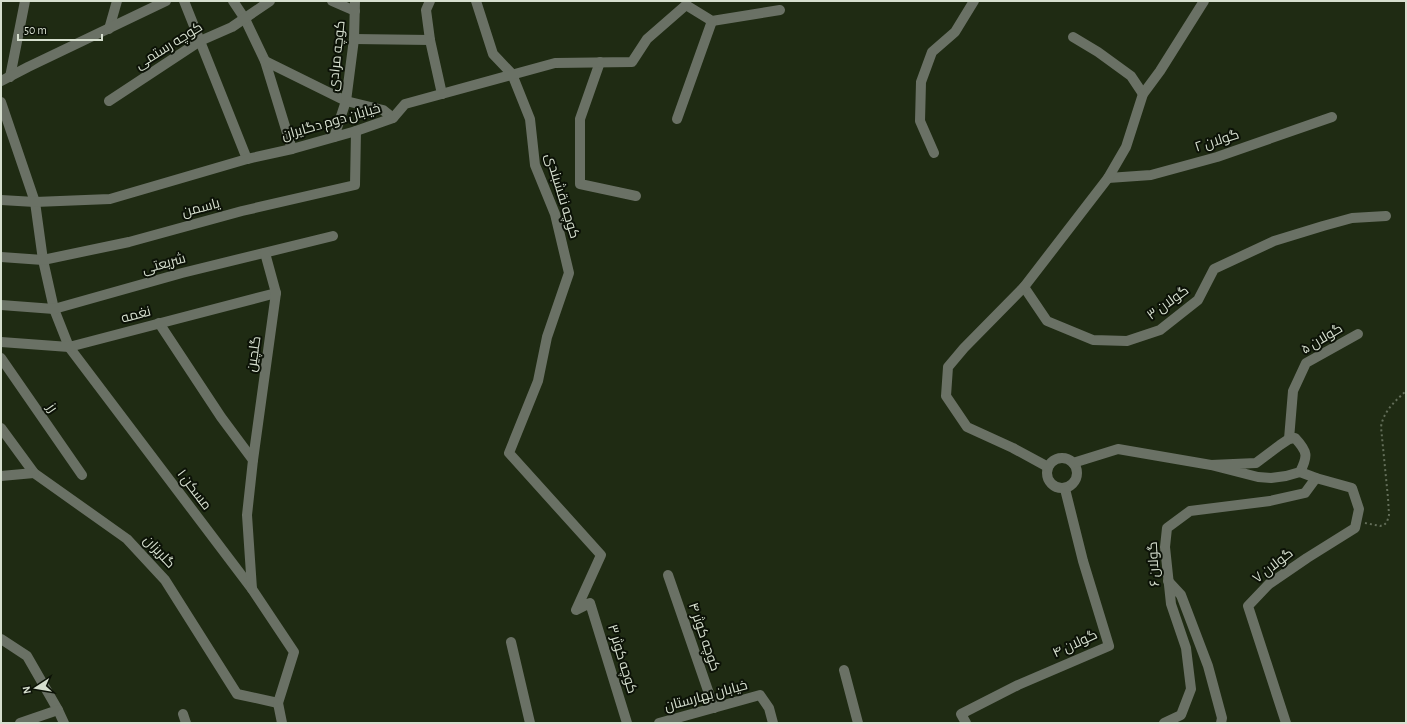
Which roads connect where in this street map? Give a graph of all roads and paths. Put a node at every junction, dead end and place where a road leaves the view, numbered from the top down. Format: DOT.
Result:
graph roads {
  1 [pos="25,1"];
  2 [pos="117,1"];
  3 [pos="143,1"];
  4 [pos="166,1"];
  5 [pos="184,1"];
  6 [pos="233,1"];
  7 [pos="270,1"];
  8 [pos="332,1"];
  9 [pos="430,1"];
  10 [pos="476,1"];
  11 [pos="974,1"];
  12 [pos="1204,1"];
  13 [pos="685,3"];
  14 [pos="355,6"];
  15 [pos="780,10"];
  16 [pos="143,13"];
  17 [pos="245,19"];
  18 [pos="712,21"];
  19 [pos="109,29"];
  20 [pos="1073,37"];
  21 [pos="354,40"];
  22 [pos="430,40"];
  23 [pos="200,41"];
  24 [pos="265,61"];
  25 [pos="600,62"];
  26 [pos="512,74"];
  27 [pos="6,79"];
  28 [pos="442,94"];
  29 [pos="1143,94"];
  30 [pos="109,101"];
  31 [pos="346,101"];
  32 [pos="1,102"];
  33 [pos="1332,117"];
  34 [pos="393,118"];
  35 [pos="677,118"];
  36 [pos="356,131"];
  37 [pos="334,137"];
  38 [pos="292,149"];
  39 [pos="934,152"];
  40 [pos="247,159"];
  41 [pos="1108,178"];
  42 [pos="636,196"];
  43 [pos="1,200"];
  44 [pos="35,202"];
  45 [pos="1386,216"];
  46 [pos="333,236"];
  47 [pos="265,253"];
  48 [pos="1,257"];
  49 [pos="43,260"];
  50 [pos="1024,287"];
  51 [pos="276,293"];
  52 [pos="1,305"];
  53 [pos="54,308"];
  54 [pos="159,324"];
  55 [pos="1358,334"];
  56 [pos="1,342"];
  57 [pos="69,347"];
  58 [pos="1,358"];
  59 [pos="1406,391"];
  60 [pos="1,428"];
  61 [pos="1289,439"];
  62 [pos="254,460"];
  63 [pos="1073,463"];
  64 [pos="1211,465"];
  65 [pos="1048,467"];
  66 [pos="1300,472"];
  67 [pos="34,473"];
  68 [pos="82,474"];
  69 [pos="1,476"];
  70 [pos="1316,478"];
  71 [pos="1065,489"];
  72 [pos="1356,521"];
  73 [pos="668,575"];
  74 [pos="1168,581"];
  75 [pos="252,589"];
  76 [pos="590,603"];
  77 [pos="1,639"];
  78 [pos="511,642"];
  79 [pos="844,670"];
  80 [pos="278,704"];
  81 [pos="714,708"];
  82 [pos="58,710"];
  83 [pos="670,722"];
  84 [pos="20,723"];
  85 [pos="64,723"];
  86 [pos="282,723"];
  87 [pos="530,723"];
  88 [pos="627,723"];
  89 [pos="659,723"];
  90 [pos="774,723"];
  91 [pos="858,723"];
  92 [pos="966,723"];
  93 [pos="1164,723"];
  94 [pos="1221,723"];
  95 [pos="1286,723"];
  1 -- 27 [label="street"];
  2 -- 19 [label="street"];
  3 -- 16 [label="street"];
  4 -- 16 [label="street"];
  5 -- 23 [label="street"];
  6 -- 17 [label="street"];
  7 -- 17 [label="street, کوچه رستمی"];
  8 -- 14 [label="street"];
  9 -- 22 [label="street"];
  10 -- 26 [label="street, کوچه نقشبندی"];
  11 -- 39 [label="street"];
  12 -- 29 [label="street"];
  13 -- 18 [label="street"];
  13 -- 25 [label="street, خیابان دوم دگایران"];
  14 -- 21 [label="street, کوچه مرادی"];
  15 -- 18 [label="street"];
  16 -- 19 [label="street"];
  17 -- 23 [label="street, کوچه رستمی"];
  17 -- 24 [label="street"];
  18 -- 35 [label="street"];
  19 -- 27 [label="street"];
  20 -- 29 [label="street"];
  21 -- 22 [label="street"];
  21 -- 31 [label="street, کوچه مرادی"];
  22 -- 28 [label="street"];
  23 -- 30 [label="street, کوچه رستمی"];
  23 -- 40 [label="street"];
  24 -- 31 [label="street"];
  24 -- 38 [label="street"];
  25 -- 26 [label="street, خیابان دوم دگایران"];
  25 -- 42 [label="street"];
  26 -- 28 [label="street, خیابان دوم دگایران"];
  26 -- 76 [label="street, کوچه نقشبندی"];
  28 -- 34 [label="street, خیابان دوم دگایران"];
  29 -- 41 [label="street"];
  31 -- 34 [label="street"];
  31 -- 37 [label="street, کوچه مرادی"];
  32 -- 44 [label="street, مسکن ۱"];
  33 -- 41 [label="street, گولان ۲"];
  34 -- 36 [label="street, خیابان دوم دگایران"];
  36 -- 37 [label="street, خیابان دوم دگایران"];
  36 -- 49 [label="street, یاسمن"];
  37 -- 38 [label="street, خیابان دوم دگایران"];
  38 -- 40 [label="street, خیابان دوم دگایران"];
  40 -- 44 [label="street, خیابان دوم دگایران"];
  41 -- 50 [label="street"];
  43 -- 44 [label="street, خیابان دوم دگایران"];
  44 -- 49 [label="street, مسکن ۱"];
  45 -- 50 [label="street, گولان ۳"];
  46 -- 47 [label="street, شریعتی"];
  47 -- 51 [label="street, گلچین"];
  47 -- 53 [label="street, شریعتی"];
  48 -- 49 [label="street, یاسمن"];
  49 -- 53 [label="street, مسکن ۱"];
  50 -- 65 [label="street"];
  51 -- 54 [label="street, نغمه"];
  51 -- 62 [label="street, گلچین"];
  52 -- 53 [label="street, شریعتی"];
  53 -- 57 [label="street, مسکن ۱"];
  54 -- 57 [label="street, نغمه"];
  54 -- 62 [label="street"];
  55 -- 61 [label="street, گولان ۵"];
  56 -- 57 [label="street, نغمه"];
  57 -- 75 [label="street, مسکن ۱"];
  58 -- 68 [label="street, رز"];
  59 -- 72 [label="path"];
  60 -- 67 [label="street, گلریزان"];
  61 -- 64 [label="street"];
  61 -- 66 [label="street"];
  62 -- 75 [label="street, گلچین"];
  63 -- 64 [label="street"];
  63 -- 65 [label="street"];
  63 -- 71 [label="street"];
  64 -- 66 [label="street"];
  65 -- 71 [label="street"];
  66 -- 70 [label="street"];
  67 -- 69 [label="street"];
  67 -- 80 [label="street, گلریزان"];
  70 -- 72 [label="street"];
  70 -- 74 [label="street, گولان ۶"];
  71 -- 92 [label="street, گولان ۴"];
  72 -- 95 [label="street, گولان ۷"];
  73 -- 81 [label="street, کوچه کوثر ۴"];
  74 -- 93 [label="street, گولان ۶"];
  74 -- 94 [label="street"];
  75 -- 80 [label="street, مسکن ۱"];
  76 -- 88 [label="street, کوچه کوثر ۳"];
  77 -- 82 [label="street"];
  78 -- 87 [label="street"];
  79 -- 91 [label="street"];
  80 -- 86 [label="street"];
  81 -- 83 [label="street, خیابان بهارستان"];
  81 -- 90 [label="street, خیابان بهارستان"];
  82 -- 84 [label="street"];
  82 -- 85 [label="street"];
  83 -- 89 [label="street, خیابان بهارستان"];
}
